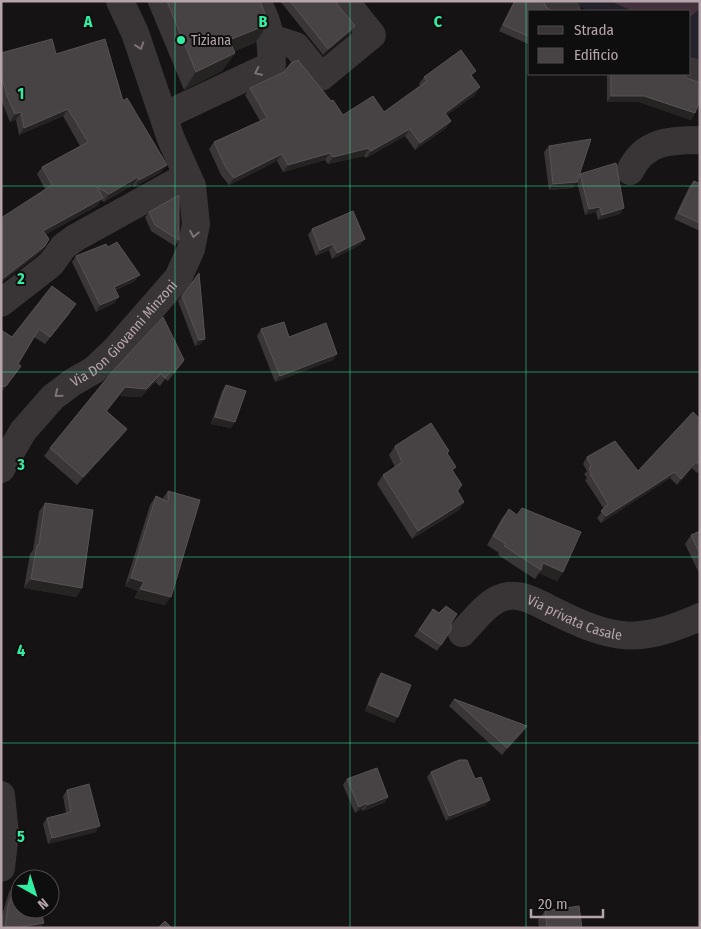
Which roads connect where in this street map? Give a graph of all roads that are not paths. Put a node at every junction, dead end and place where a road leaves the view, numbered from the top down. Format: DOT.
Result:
graph roads {
  1 [pos="120,1"];
  2 [pos="256,1"];
  3 [pos="345,1"];
  4 [pos="552,1"];
  5 [pos="566,10"];
  6 [pos="271,38"];
  7 [pos="164,116"];
  8 [pos="700,140"];
  9 [pos="630,172"];
  10 [pos="187,176"];
  11 [pos="1,303"];
  12 [pos="1,469"];
  13 [pos="700,617"];
  14 [pos="462,633"];
  15 [pos="1,795"];
  16 [pos="1,868"];
  1 -- 7 [label="street, Via Don Giovanni Minzoni, one-way"];
  2 -- 6 [label="street"];
  3 -- 6 [label="street"];
  4 -- 5 [label="street"];
  6 -- 7 [label="street, one-way"];
  7 -- 10 [label="street, Via Don Giovanni Minzoni"];
  8 -- 9 [label="street"];
  10 -- 11 [label="street"];
  10 -- 12 [label="street, Via Don Giovanni Minzoni, one-way"];
  13 -- 14 [label="street, Via privata Casale"];
  15 -- 16 [label="street"];
}
